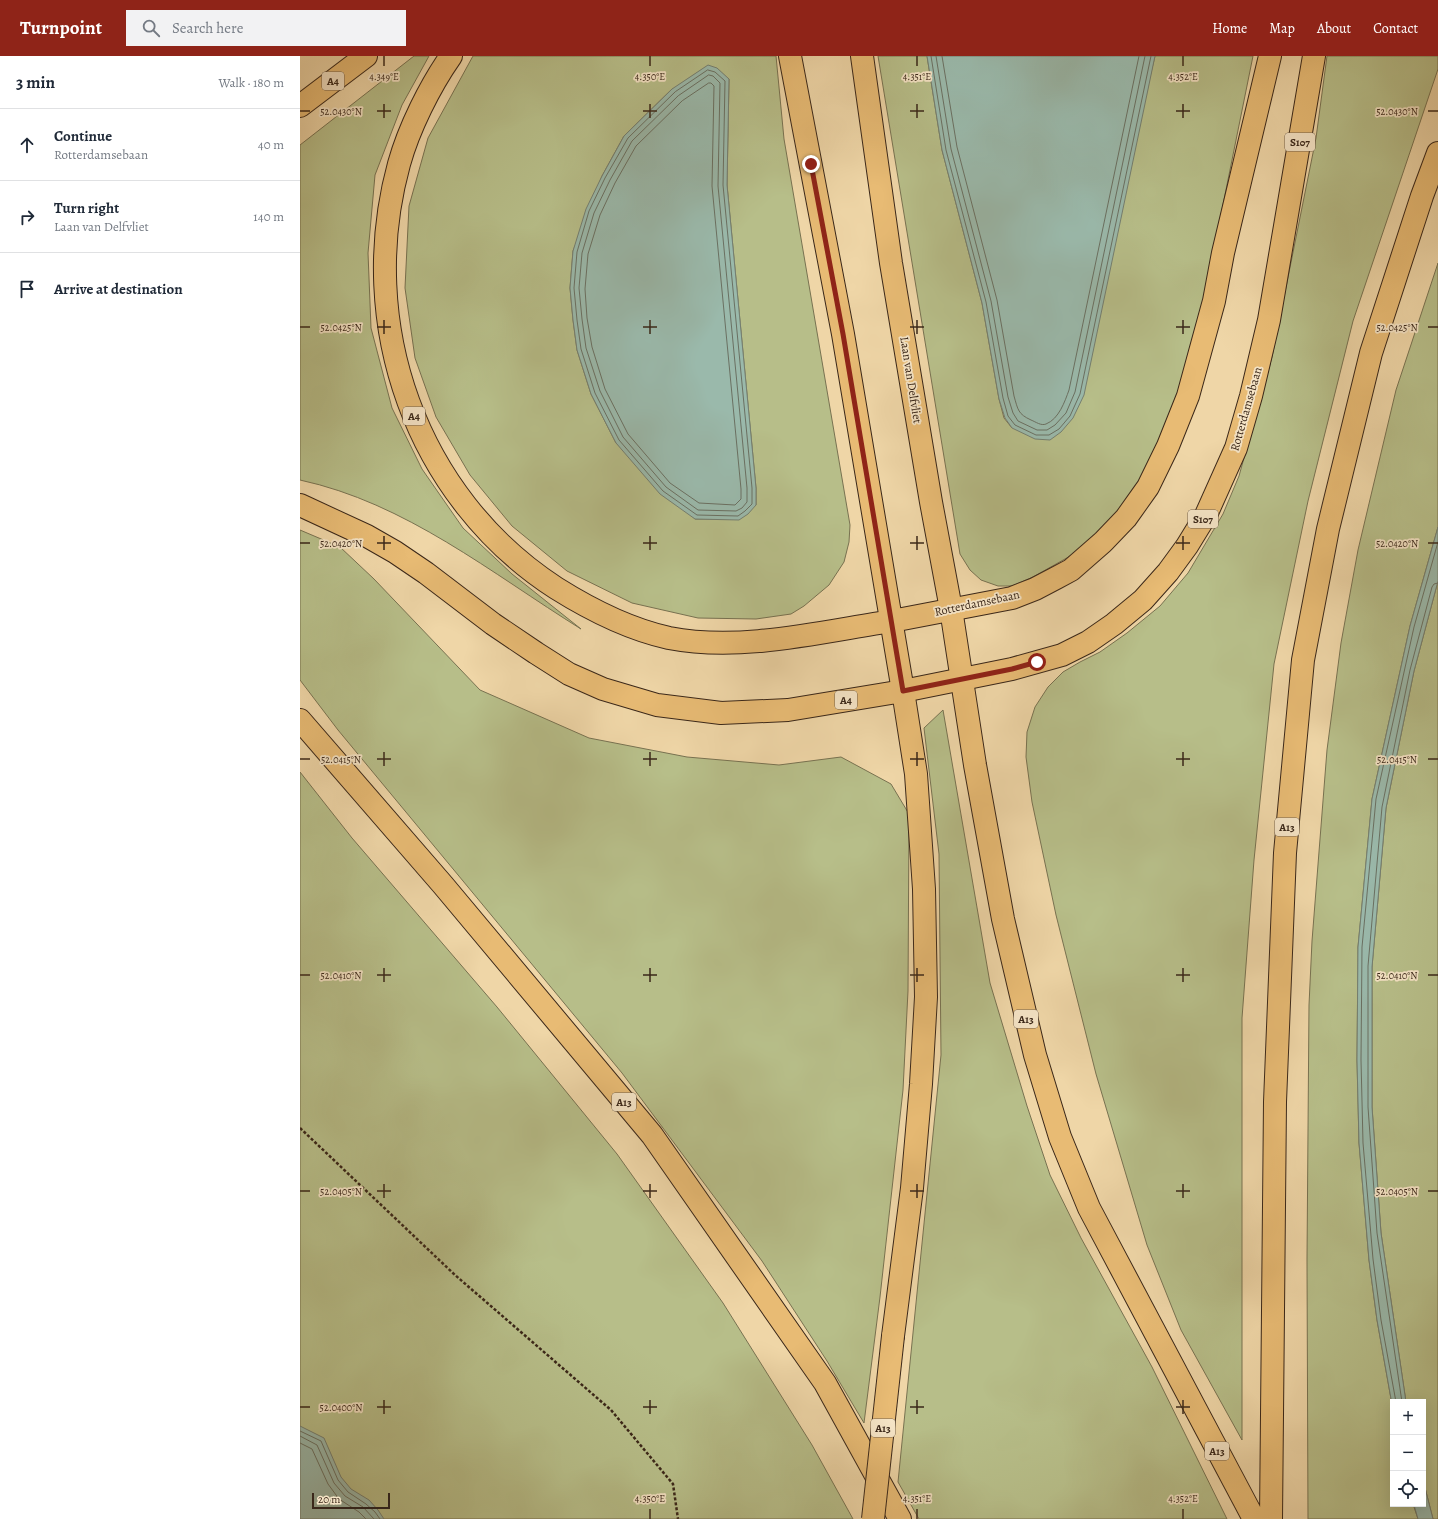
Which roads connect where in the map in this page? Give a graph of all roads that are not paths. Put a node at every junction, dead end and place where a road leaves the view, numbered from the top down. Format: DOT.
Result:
graph roads {
  1 [pos="366,56"];
  2 [pos="451,56"];
  3 [pos="790,56"];
  4 [pos="862,56"];
  5 [pos="1270,56"];
  6 [pos="1314,56"];
  7 [pos="300,106"];
  8 [pos="1438,153"];
  9 [pos="300,505"];
  10 [pos="951,609"];
  11 [pos="892,621"];
  12 [pos="962,678"];
  13 [pos="903,691"];
  14 [pos="300,720"];
  15 [pos="873,1519"];
  16 [pos="900,1519"];
  17 [pos="1254,1519"];
  18 [pos="1271,1519"];
  1 -- 7 [label="main road, A4"];
  2 -- 11 [label="main road, A4"];
  3 -- 11 [label="main road"];
  4 -- 10 [label="main road, Laan van Delfvliet"];
  5 -- 10 [label="main road, Rotterdamsebaan"];
  6 -- 12 [label="main road, Rotterdamsebaan / S107"];
  8 -- 18 [label="main road, A13"];
  9 -- 13 [label="main road, A4"];
  10 -- 11 [label="main road, Rotterdamsebaan"];
  10 -- 12 [label="main road, Laan van Delfvliet"];
  11 -- 13 [label="main road"];
  12 -- 13 [label="main road, Rotterdamsebaan / S107"];
  12 -- 17 [label="main road, A13"];
  13 -- 15 [label="main road, A13, bridge"];
  14 -- 16 [label="main road, A13"];
}
